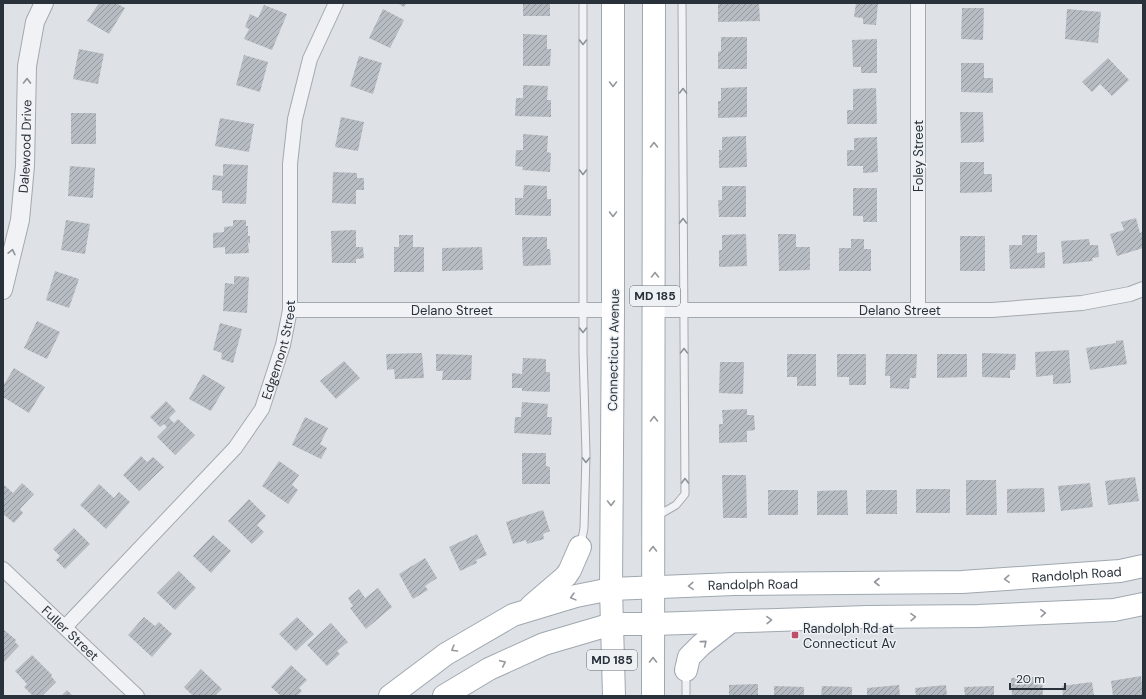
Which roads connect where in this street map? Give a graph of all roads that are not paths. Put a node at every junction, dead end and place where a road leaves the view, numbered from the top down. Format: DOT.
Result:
graph roads {
  1 [pos="44,3"];
  2 [pos="336,3"];
  3 [pos="583,3"];
  4 [pos="613,3"];
  5 [pos="654,3"];
  6 [pos="682,3"];
  7 [pos="918,3"];
  8 [pos="1143,289"];
  9 [pos="3,290"];
  10 [pos="290,310"];
  11 [pos="583,310"];
  12 [pos="613,310"];
  13 [pos="655,310"];
  14 [pos="683,310"];
  15 [pos="918,310"];
  16 [pos="654,518"];
  17 [pos="580,547"];
  18 [pos="1143,566"];
  19 [pos="3,569"];
  20 [pos="653,588"];
  21 [pos="611,589"];
  22 [pos="1143,604"];
  23 [pos="524,612"];
  24 [pos="730,622"];
  25 [pos="612,624"];
  26 [pos="653,624"];
  27 [pos="65,628"];
  28 [pos="686,670"];
  29 [pos="137,696"];
  30 [pos="390,696"];
  31 [pos="444,696"];
  32 [pos="614,696"];
  33 [pos="653,696"];
  34 [pos="686,696"];
  9 -- 1 [label="street, Dalewood Drive, one-way"];
  2 -- 10 [label="street, Edgemont Street"];
  3 -- 11 [label="lane, one-way"];
  4 -- 12 [label="main road, Connecticut Avenue / MD 185, one-way"];
  13 -- 5 [label="main road, MD 185, one-way"];
  14 -- 6 [label="lane, one-way"];
  7 -- 15 [label="street, Foley Street"];
  8 -- 15 [label="street, Delano Street"];
  10 -- 11 [label="street, Delano Street"];
  10 -- 27 [label="street, Edgemont Street"];
  11 -- 12 [label="street, Delano Street"];
  11 -- 17 [label="lane, one-way"];
  12 -- 21 [label="main road, Connecticut Avenue / MD 185, one-way"];
  13 -- 14 [label="street, Delano Street"];
  16 -- 13 [label="main road, MD 185, one-way"];
  14 -- 15 [label="street, Delano Street"];
  16 -- 14 [label="lane, one-way"];
  20 -- 16 [label="main road, MD 185, one-way"];
  17 -- 23 [label="main road"];
  18 -- 20 [label="main road, Randolph Road, one-way"];
  19 -- 27 [label="street, Fuller Street"];
  20 -- 21 [label="main road, Randolph Road"];
  20 -- 26 [label="main road, MD 185"];
  21 -- 23 [label="main road, Randolph Road, one-way"];
  21 -- 25 [label="main road, Connecticut Avenue / MD 185"];
  24 -- 22 [label="main road, one-way"];
  23 -- 30 [label="main road, Randolph Road, one-way"];
  24 -- 26 [label="main road"];
  28 -- 24 [label="main road, one-way"];
  25 -- 26 [label="main road"];
  31 -- 25 [label="main road, one-way"];
  25 -- 32 [label="main road, Connecticut Avenue / MD 185"];
  33 -- 26 [label="main road, MD 185, one-way"];
  27 -- 29 [label="street, Fuller Street"];
  28 -- 34 [label="lane"];
}
